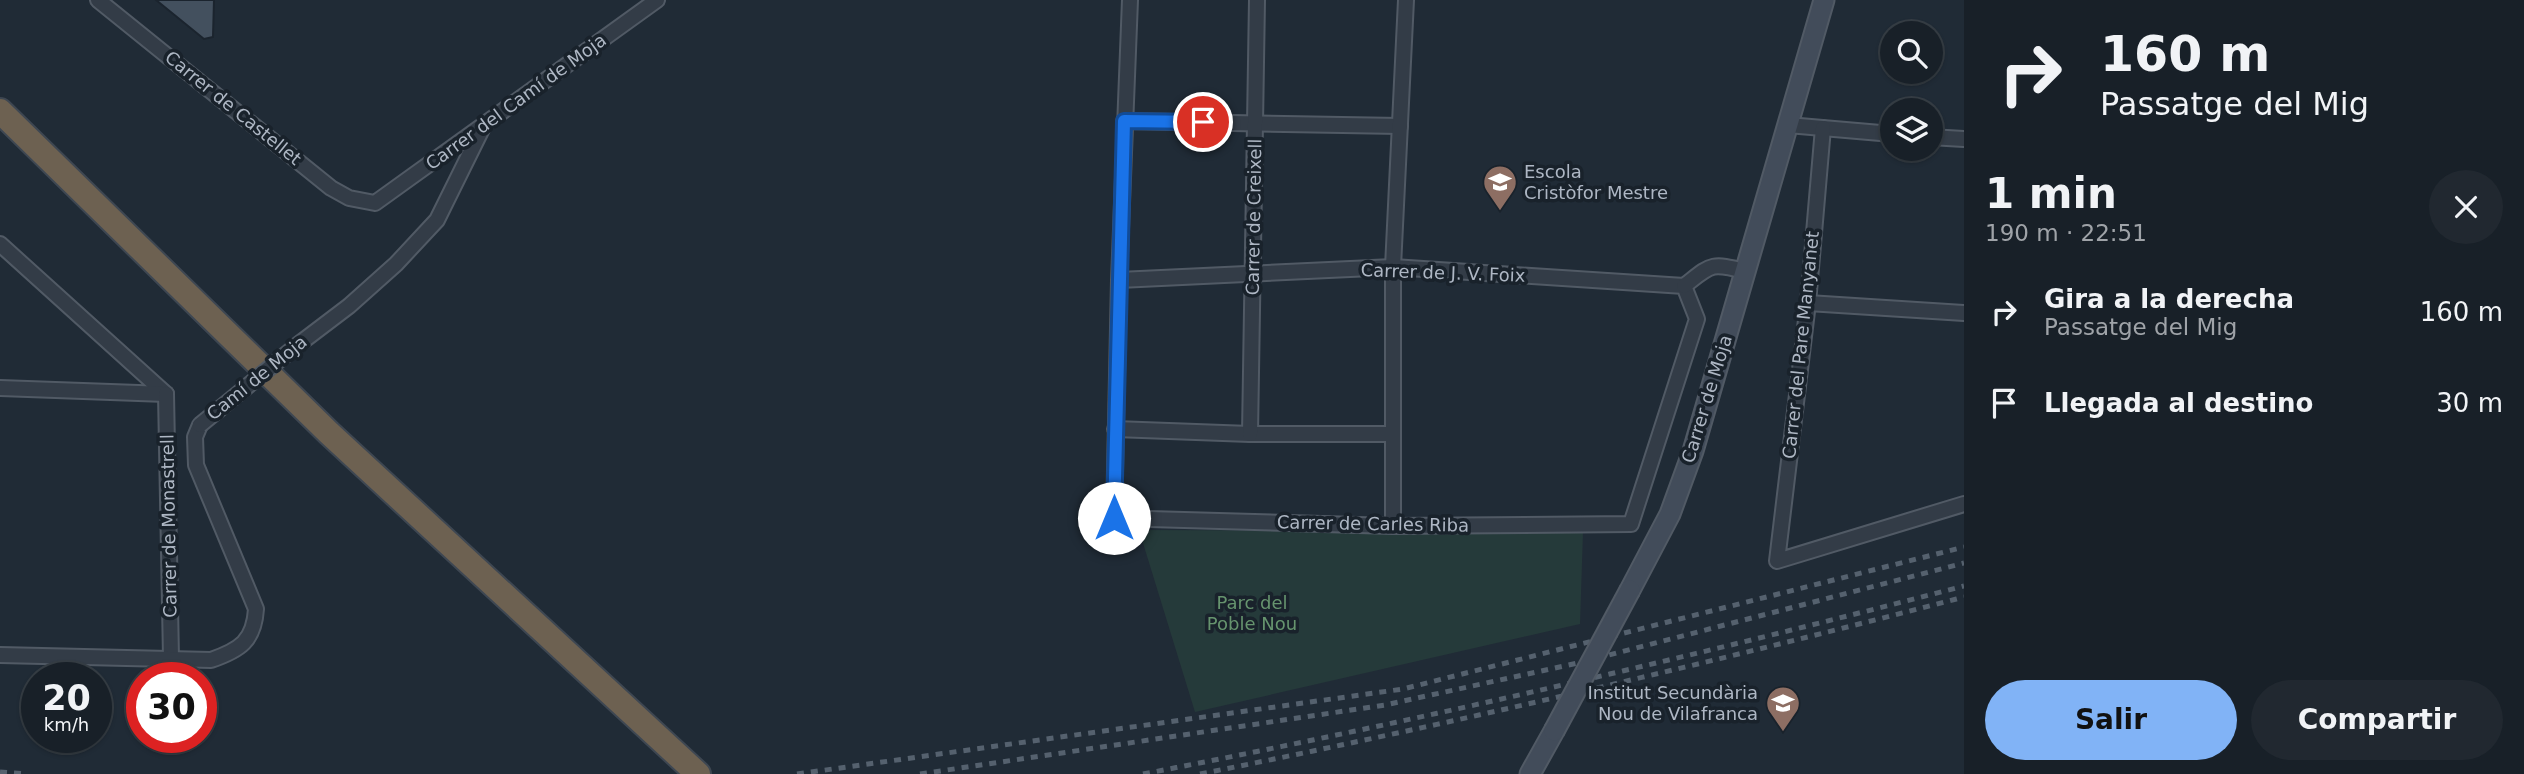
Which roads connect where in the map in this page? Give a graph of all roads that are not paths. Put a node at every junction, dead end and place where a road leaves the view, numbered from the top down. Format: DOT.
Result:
graph roads {
  1 [pos="98,0"];
  2 [pos="657,0"];
  3 [pos="1130,0"];
  4 [pos="1257,0"];
  5 [pos="1406,0"];
  6 [pos="1824,0"];
  7 [pos="0,111"];
  8 [pos="1124,121"];
  9 [pos="1255,123"];
  10 [pos="1788,125"];
  11 [pos="484,126"];
  12 [pos="1400,126"];
  13 [pos="1823,128"];
  14 [pos="1880,133"];
  15 [pos="1943,138"];
  16 [pos="1964,139"];
  17 [pos="375,203"];
  18 [pos="0,244"];
  19 [pos="1393,267"];
  20 [pos="1744,271"];
  21 [pos="1253,274"];
  22 [pos="1119,280"];
  23 [pos="1684,286"];
  24 [pos="1808,303"];
  25 [pos="1964,313"];
  26 [pos="0,388"];
  27 [pos="166,394"];
  28 [pos="1115,429"];
  29 [pos="1250,433"];
  30 [pos="1393,434"];
  31 [pos="1964,504"];
  32 [pos="1393,526"];
  33 [pos="0,655"];
  34 [pos="171,658"];
  35 [pos="698,774"];
  36 [pos="1530,774"];
  1 -- 17 [label="street, Carrer de Castellet"];
  2 -- 11 [label="street, Carrer del Camí de Moja"];
  3 -- 8 [label="street"];
  4 -- 9 [label="street, Carrer de Creixell"];
  5 -- 12 [label="street"];
  6 -- 10 [label="street, Carrer de Moja"];
  7 -- 35 [label="highway"];
  8 -- 9 [label="street"];
  8 -- 22 [label="street"];
  9 -- 12 [label="street"];
  9 -- 21 [label="street, Carrer de Creixell"];
  10 -- 13 [label="street"];
  10 -- 20 [label="street, Carrer de Moja"];
  11 -- 17 [label="street, Carrer del Camí de Moja"];
  11 -- 34 [label="street, Camí de Moja, bridge"];
  12 -- 19 [label="street"];
  13 -- 14 [label="street"];
  13 -- 24 [label="street, Carrer del Pare Manyanet"];
  15 -- 16 [label="street"];
  18 -- 27 [label="street"];
  19 -- 21 [label="street, Carrer de J. V. Foix"];
  19 -- 23 [label="street, Carrer de J. V. Foix"];
  19 -- 30 [label="street"];
  20 -- 23 [label="street"];
  20 -- 36 [label="street, Carrer de Moja, bridge"];
  21 -- 22 [label="street, Carrer de J. V. Foix"];
  21 -- 29 [label="street, Carrer de Creixell"];
  22 -- 28 [label="street"];
  23 -- 32 [label="street, Carrer de Carles Riba"];
  24 -- 25 [label="street"];
  24 -- 31 [label="street, Carrer del Pare Manyanet"];
  26 -- 27 [label="street"];
  27 -- 34 [label="street, Carrer de Monastrell"];
  28 -- 29 [label="street"];
  28 -- 32 [label="street, Carrer de Carles Riba"];
  29 -- 30 [label="street"];
  30 -- 32 [label="street"];
  33 -- 34 [label="street, Camí de Moja"];
}
